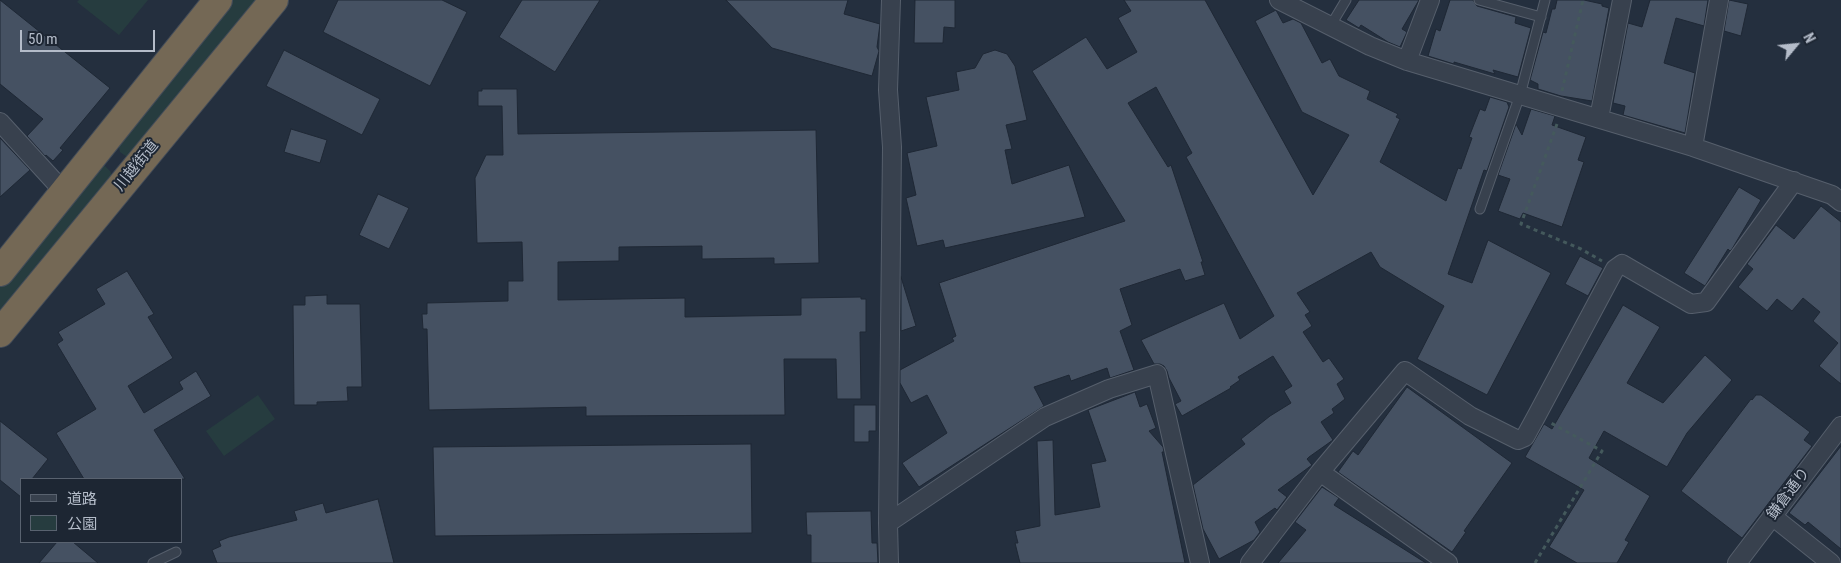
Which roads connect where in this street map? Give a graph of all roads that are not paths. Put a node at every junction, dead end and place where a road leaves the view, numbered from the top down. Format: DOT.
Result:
graph roads {
  1 [pos="218,0"];
  2 [pos="274,0"];
  3 [pos="891,0"];
  4 [pos="1279,0"];
  5 [pos="1346,0"];
  6 [pos="1430,0"];
  7 [pos="1479,0"];
  8 [pos="1545,0"];
  9 [pos="1622,0"];
  10 [pos="1719,0"];
  11 [pos="1541,17"];
  12 [pos="1331,25"];
  13 [pos="1407,62"];
  14 [pos="1520,95"];
  15 [pos="1599,118"];
  16 [pos="0,122"];
  17 [pos="1693,147"];
  18 [pos="1794,181"];
  19 [pos="64,192"];
  20 [pos="1841,202"];
  21 [pos="1480,209"];
  22 [pos="0,272"];
  23 [pos="0,333"];
  24 [pos="1841,426"];
  25 [pos="1320,472"];
  26 [pos="1772,516"];
  27 [pos="888,523"];
  28 [pos="176,552"];
  29 [pos="153,563"];
  30 [pos="889,563"];
  31 [pos="1200,563"];
  32 [pos="1250,563"];
  33 [pos="1448,563"];
  34 [pos="1736,563"];
  35 [pos="1831,563"];
  1 -- 19 [label="highway"];
  2 -- 23 [label="highway, 川越街道"];
  3 -- 27 [label="street"];
  4 -- 12 [label="street"];
  5 -- 12 [label="lane"];
  6 -- 13 [label="street"];
  7 -- 11 [label="lane"];
  8 -- 11 [label="lane"];
  9 -- 15 [label="street"];
  10 -- 17 [label="street"];
  11 -- 14 [label="lane"];
  12 -- 13 [label="street"];
  13 -- 14 [label="street"];
  14 -- 15 [label="street"];
  14 -- 21 [label="lane"];
  15 -- 17 [label="street"];
  16 -- 19 [label="street"];
  17 -- 18 [label="street"];
  18 -- 20 [label="street"];
  18 -- 25 [label="street"];
  19 -- 22 [label="highway"];
  24 -- 26 [label="street, 鎌倉通り"];
  25 -- 32 [label="street"];
  25 -- 33 [label="street"];
  26 -- 34 [label="street, 鎌倉通り"];
  26 -- 35 [label="street"];
  27 -- 30 [label="street"];
  27 -- 31 [label="street"];
  28 -- 29 [label="lane"];
}
